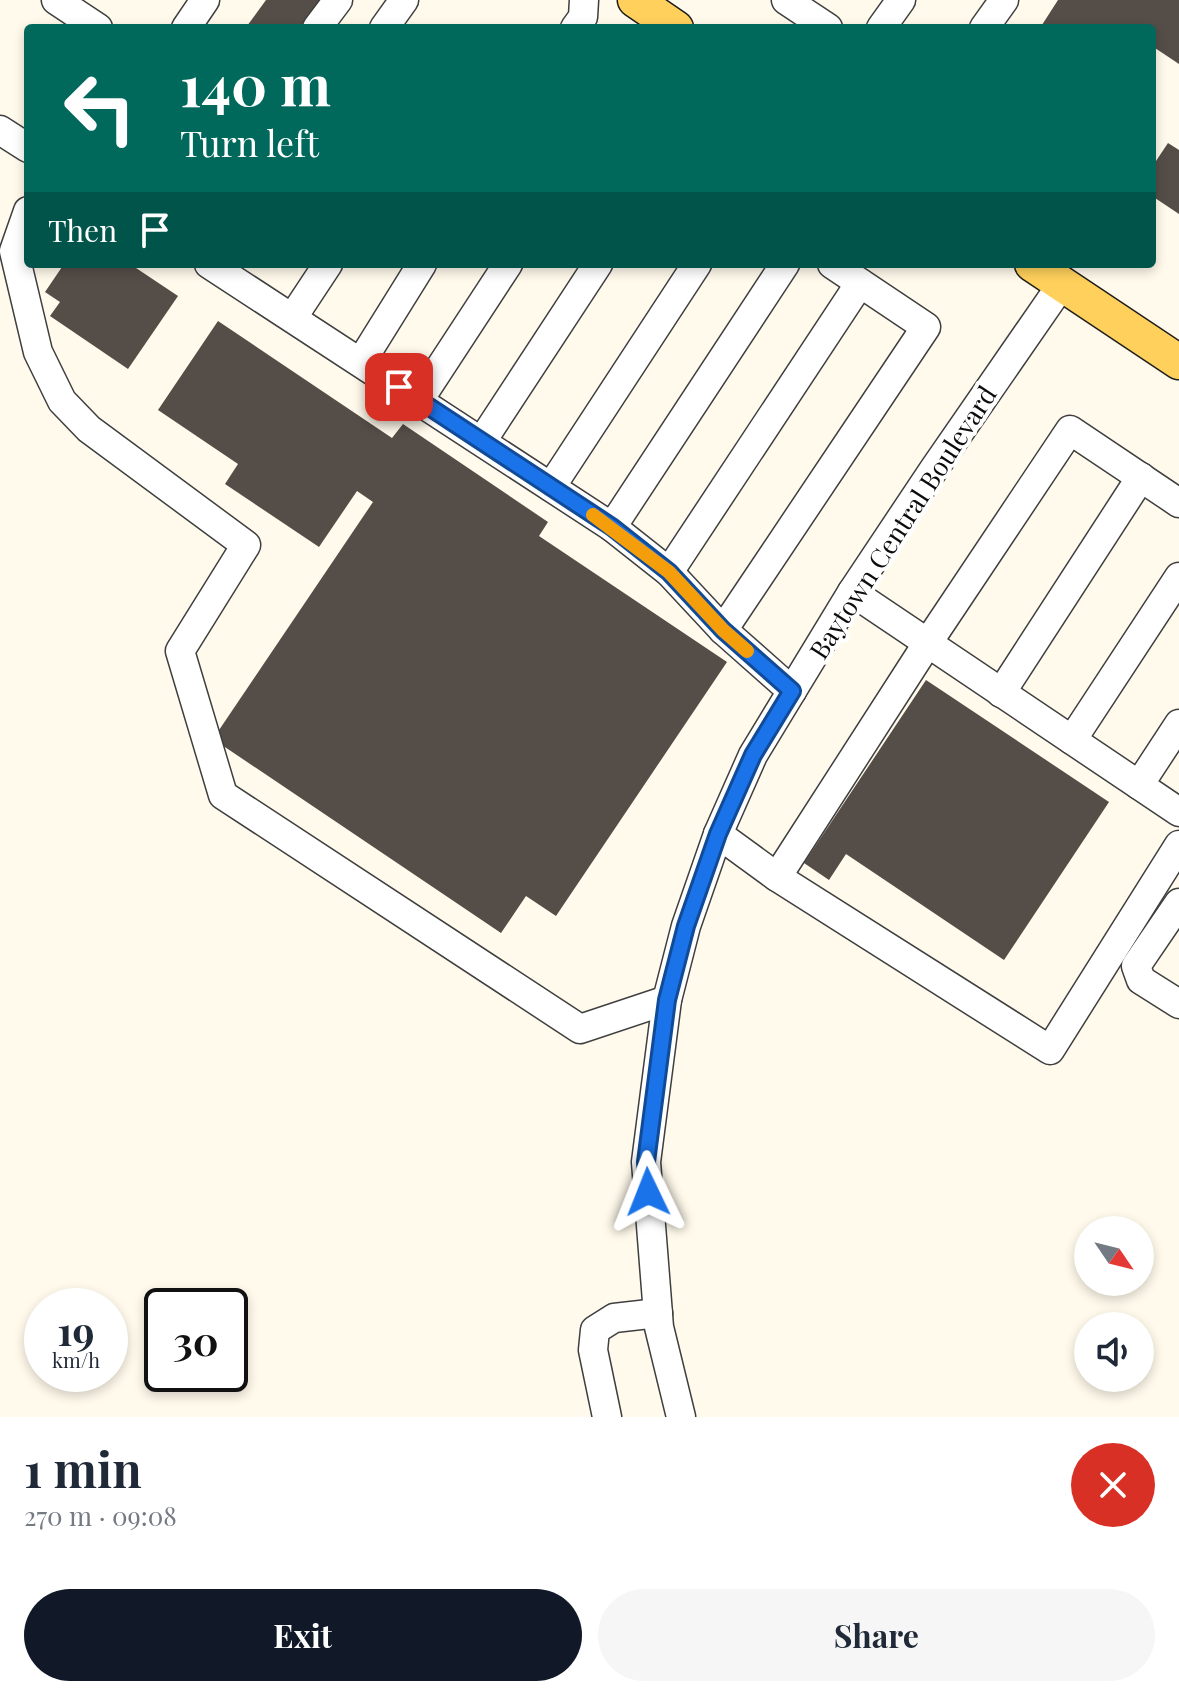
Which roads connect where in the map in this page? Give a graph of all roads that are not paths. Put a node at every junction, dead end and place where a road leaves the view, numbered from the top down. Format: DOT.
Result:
graph roads {
  1 [pos="56,0"];
  2 [pos="205,0"];
  3 [pos="338,0"];
  4 [pos="404,0"];
  5 [pos="584,0"];
  6 [pos="635,0"];
  7 [pos="901,0"];
  8 [pos="1004,0"];
  9 [pos="792,2"];
  10 [pos="92,24"];
  11 [pos="189,24"];
  12 [pos="320,24"];
  13 [pos="387,24"];
  14 [pos="578,24"];
  15 [pos="670,24"];
  16 [pos="822,24"];
  17 [pos="884,24"];
  18 [pos="987,24"];
  19 [pos="0,130"];
  20 [pos="24,145"];
  21 [pos="24,222"];
  22 [pos="215,268"];
  23 [pos="325,268"];
  24 [pos="420,268"];
  25 [pos="505,268"];
  26 [pos="595,268"];
  27 [pos="694,268"];
  28 [pos="782,268"];
  29 [pos="838,268"];
  30 [pos="1038,268"];
  31 [pos="860,283"];
  32 [pos="1062,284"];
  33 [pos="293,317"];
  34 [pos="361,362"];
  35 [pos="1179,362"];
  36 [pos="419,400"];
  37 [pos="482,441"];
  38 [pos="1141,477"];
  39 [pos="551,487"];
  40 [pos="1179,503"];
  41 [pos="612,527"];
  42 [pos="669,572"];
  43 [pos="1179,577"];
  44 [pos="852,592"];
  45 [pos="723,630"];
  46 [pos="927,644"];
  47 [pos="792,691"];
  48 [pos="1001,693"];
  49 [pos="1179,724"];
  50 [pos="1072,740"];
  51 [pos="1139,785"];
  52 [pos="1179,812"];
  53 [pos="718,834"];
  54 [pos="1179,845"];
  55 [pos="777,877"];
  56 [pos="1179,903"];
  57 [pos="667,1000"];
  58 [pos="1179,1004"];
  59 [pos="658,1313"];
  60 [pos="607,1417"];
  61 [pos="681,1417"];
  1 -- 10 [label="street"];
  2 -- 11 [label="street"];
  3 -- 12 [label="street"];
  4 -- 13 [label="street"];
  5 -- 14 [label="street"];
  6 -- 15 [label="main road"];
  7 -- 17 [label="street"];
  8 -- 18 [label="street"];
  9 -- 16 [label="street"];
  19 -- 20 [label="street"];
  21 -- 57 [label="street"];
  22 -- 33 [label="street"];
  23 -- 33 [label="street"];
  24 -- 34 [label="street"];
  25 -- 36 [label="street"];
  26 -- 37 [label="street"];
  27 -- 39 [label="street"];
  28 -- 41 [label="street"];
  29 -- 31 [label="street"];
  30 -- 32 [label="main road"];
  31 -- 42 [label="street"];
  31 -- 45 [label="street"];
  32 -- 35 [label="main road"];
  32 -- 44 [label="street, Baytown Central Boulevard"];
  33 -- 34 [label="street"];
  34 -- 36 [label="street"];
  36 -- 37 [label="street"];
  37 -- 39 [label="street"];
  38 -- 40 [label="street"];
  38 -- 46 [label="street"];
  38 -- 48 [label="street"];
  39 -- 41 [label="street"];
  41 -- 42 [label="street"];
  42 -- 45 [label="street"];
  43 -- 50 [label="street"];
  44 -- 46 [label="street"];
  44 -- 47 [label="street, Baytown Central Boulevard"];
  45 -- 47 [label="street"];
  46 -- 48 [label="street"];
  46 -- 55 [label="street"];
  47 -- 53 [label="street, Baytown Central Boulevard"];
  48 -- 50 [label="street"];
  49 -- 51 [label="street"];
  50 -- 51 [label="street"];
  51 -- 52 [label="street"];
  53 -- 55 [label="street"];
  53 -- 57 [label="street, Baytown Central Boulevard"];
  54 -- 55 [label="street"];
  56 -- 58 [label="street"];
  57 -- 59 [label="street, Baytown Central Boulevard"];
  59 -- 60 [label="street"];
  59 -- 61 [label="street, Baytown Central Boulevard"];
}
